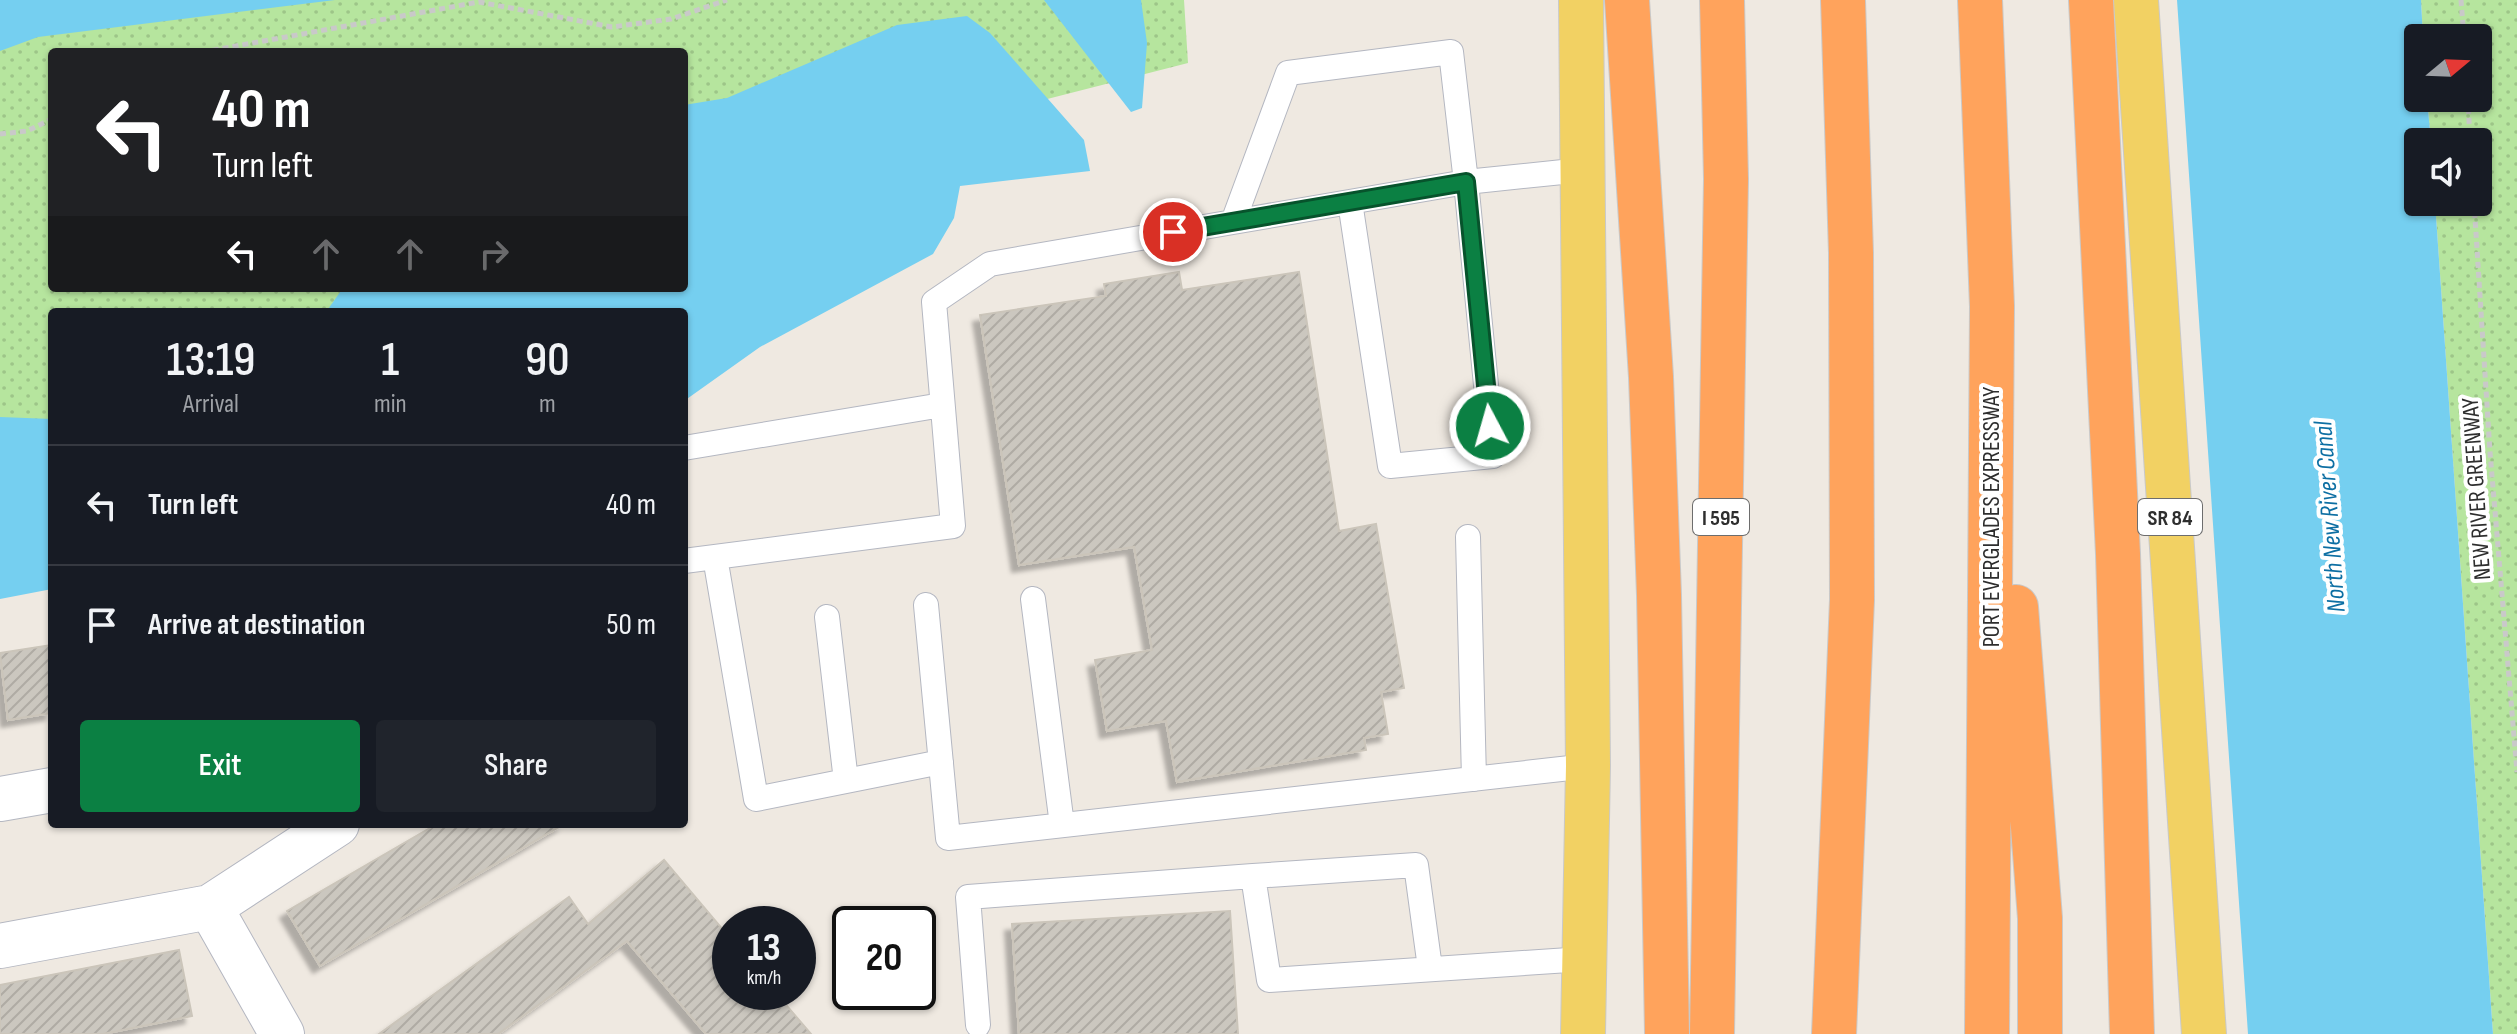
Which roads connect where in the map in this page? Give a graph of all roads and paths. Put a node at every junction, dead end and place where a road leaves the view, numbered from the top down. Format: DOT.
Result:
graph roads {
  1 [pos="727,0"];
  2 [pos="1581,0"];
  3 [pos="1627,0"];
  4 [pos="1722,0"];
  5 [pos="1843,0"];
  6 [pos="1980,0"];
  7 [pos="2091,0"];
  8 [pos="2136,0"];
  9 [pos="2461,0"];
  10 [pos="2463,24"];
  11 [pos="225,48"];
  12 [pos="48,121"];
  13 [pos="0,134"];
  14 [pos="1582,170"];
  15 [pos="1466,182"];
  16 [pos="1350,202"];
  17 [pos="2475,216"];
  18 [pos="1233,222"];
  19 [pos="1992,306"];
  20 [pos="942,405"];
  21 [pos="688,447"];
  22 [pos="1468,537"];
  23 [pos="715,557"];
  24 [pos="688,560"];
  25 [pos="1033,599"];
  26 [pos="926,605"];
  27 [pos="827,617"];
  28 [pos="941,762"];
  29 [pos="1588,766"];
  30 [pos="2517,772"];
  31 [pos="1474,779"];
  32 [pos="846,781"];
  33 [pos="48,791"];
  34 [pos="0,799"];
  35 [pos="1062,825"];
  36 [pos="331,828"];
  37 [pos="1253,876"];
  38 [pos="210,907"];
  39 [pos="0,946"];
  40 [pos="1584,959"];
  41 [pos="1430,968"];
  42 [pos="978,1025"];
  43 [pos="282,1034"];
  44 [pos="1583,1034"];
  45 [pos="1667,1034"];
  46 [pos="1712,1034"];
  47 [pos="1834,1034"];
  48 [pos="1987,1034"];
  49 [pos="2040,1034"];
  50 [pos="2132,1034"];
  51 [pos="2204,1034"];
  1 -- 11 [label="path"];
  2 -- 14 [label="main road"];
  3 -- 45 [label="highway"];
  4 -- 46 [label="highway, I 595"];
  5 -- 47 [label="highway"];
  6 -- 19 [label="highway, PORT EVERGLADES EXPRESSWAY"];
  7 -- 50 [label="highway"];
  8 -- 51 [label="main road, SR 84"];
  9 -- 10 [label="path"];
  12 -- 13 [label="path"];
  14 -- 15 [label="lane"];
  14 -- 29 [label="main road"];
  15 -- 16 [label="lane"];
  15 -- 16 [label="lane"];
  15 -- 18 [label="lane"];
  16 -- 18 [label="lane"];
  17 -- 30 [label="path, NEW RIVER GREENWAY"];
  18 -- 20 [label="lane"];
  19 -- 48 [label="highway, PORT EVERGLADES EXPRESSWAY"];
  19 -- 49 [label="highway"];
  20 -- 21 [label="lane"];
  20 -- 23 [label="lane"];
  22 -- 31 [label="lane"];
  23 -- 24 [label="lane"];
  23 -- 32 [label="lane"];
  25 -- 35 [label="lane"];
  26 -- 28 [label="lane"];
  27 -- 32 [label="lane"];
  28 -- 32 [label="lane"];
  28 -- 35 [label="lane"];
  29 -- 31 [label="lane"];
  29 -- 40 [label="main road"];
  31 -- 35 [label="lane"];
  33 -- 34 [label="street"];
  36 -- 38 [label="street"];
  37 -- 41 [label="lane"];
  37 -- 41 [label="lane"];
  37 -- 42 [label="lane"];
  38 -- 39 [label="street"];
  38 -- 43 [label="street"];
  40 -- 41 [label="lane"];
  40 -- 44 [label="main road"];
}
